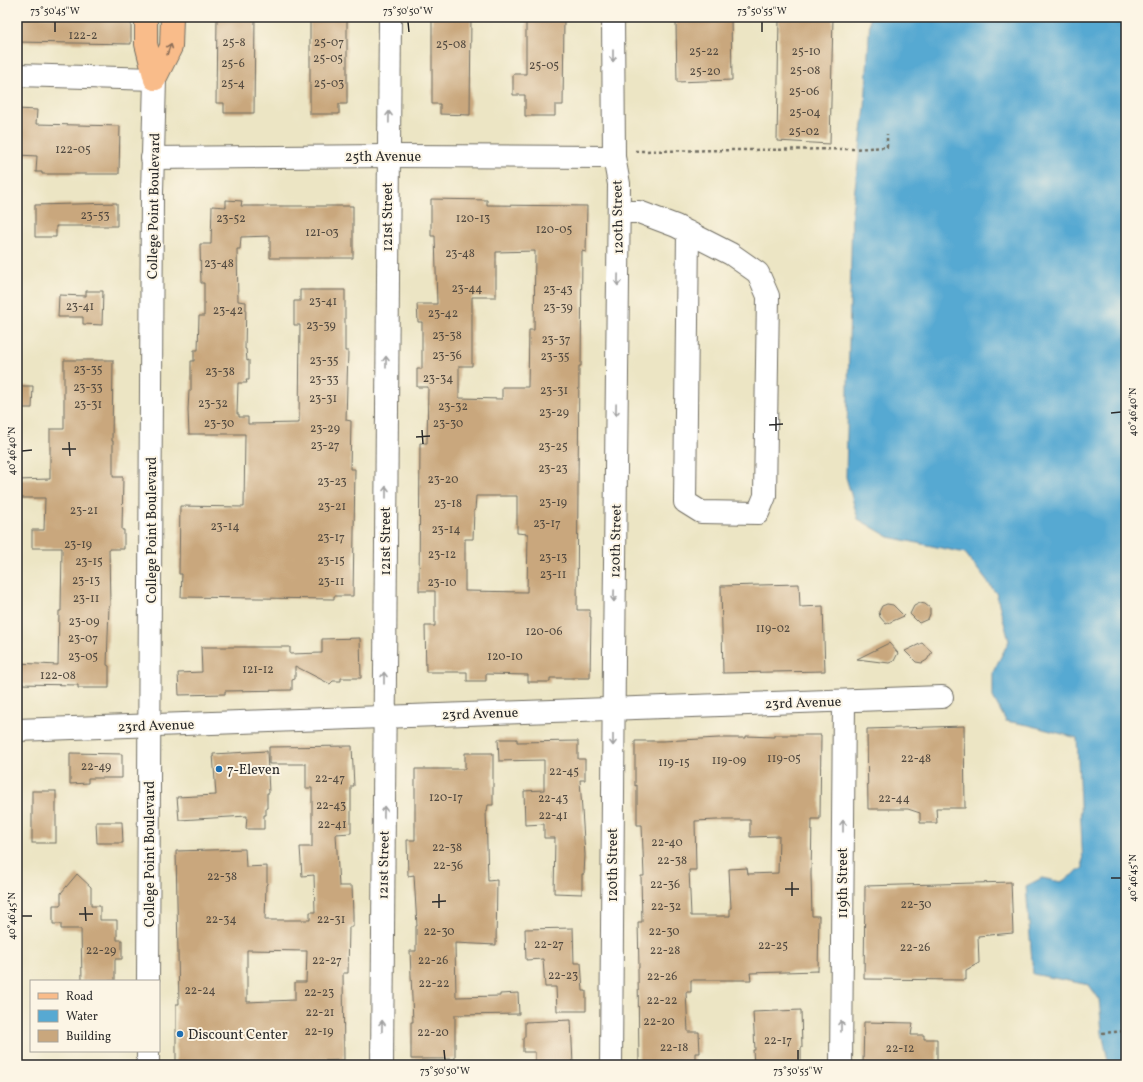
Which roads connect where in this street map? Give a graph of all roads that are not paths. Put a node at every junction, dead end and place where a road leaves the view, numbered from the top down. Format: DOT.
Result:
graph roads {
  1 [pos="146,17"];
  2 [pos="172,17"];
  3 [pos="390,17"];
  4 [pos="613,17"];
  5 [pos="17,75"];
  6 [pos="155,79"];
  7 [pos="614,154"];
  8 [pos="388,156"];
  9 [pos="152,158"];
  10 [pos="619,212"];
  11 [pos="688,232"];
  12 [pos="942,697"];
  13 [pos="844,700"];
  14 [pos="613,709"];
  15 [pos="385,717"];
  16 [pos="150,725"];
  17 [pos="17,730"];
  18 [pos="148,980"];
  19 [pos="148,1052"];
  20 [pos="148,1065"];
  21 [pos="382,1065"];
  22 [pos="611,1065"];
  23 [pos="841,1065"];
  1 -- 6 [label="main road, College Point Boulevard"];
  6 -- 2 [label="main road, College Point Boulevard, one-way"];
  8 -- 3 [label="street, 121st Street, one-way"];
  4 -- 7 [label="street, 120th Street, one-way"];
  5 -- 6 [label="street"];
  6 -- 9 [label="street, College Point Boulevard"];
  7 -- 8 [label="street, 25th Avenue"];
  7 -- 10 [label="street, 120th Street"];
  8 -- 9 [label="street, 25th Avenue"];
  15 -- 8 [label="street, 121st Street, one-way"];
  9 -- 16 [label="street, College Point Boulevard"];
  10 -- 11 [label="street"];
  10 -- 14 [label="street, 120th Street, one-way"];
  11 -- 11 [label="street"];
  12 -- 13 [label="street, 23rd Avenue"];
  13 -- 14 [label="street, 23rd Avenue"];
  23 -- 13 [label="street, 119th Street, one-way"];
  14 -- 15 [label="street, 23rd Avenue"];
  14 -- 22 [label="street, 120th Street, one-way"];
  15 -- 16 [label="street, 23rd Avenue"];
  21 -- 15 [label="street, 121st Street, one-way"];
  16 -- 17 [label="street, 23rd Avenue"];
  16 -- 18 [label="street, College Point Boulevard"];
  19 -- 20 [label="street"];
}
